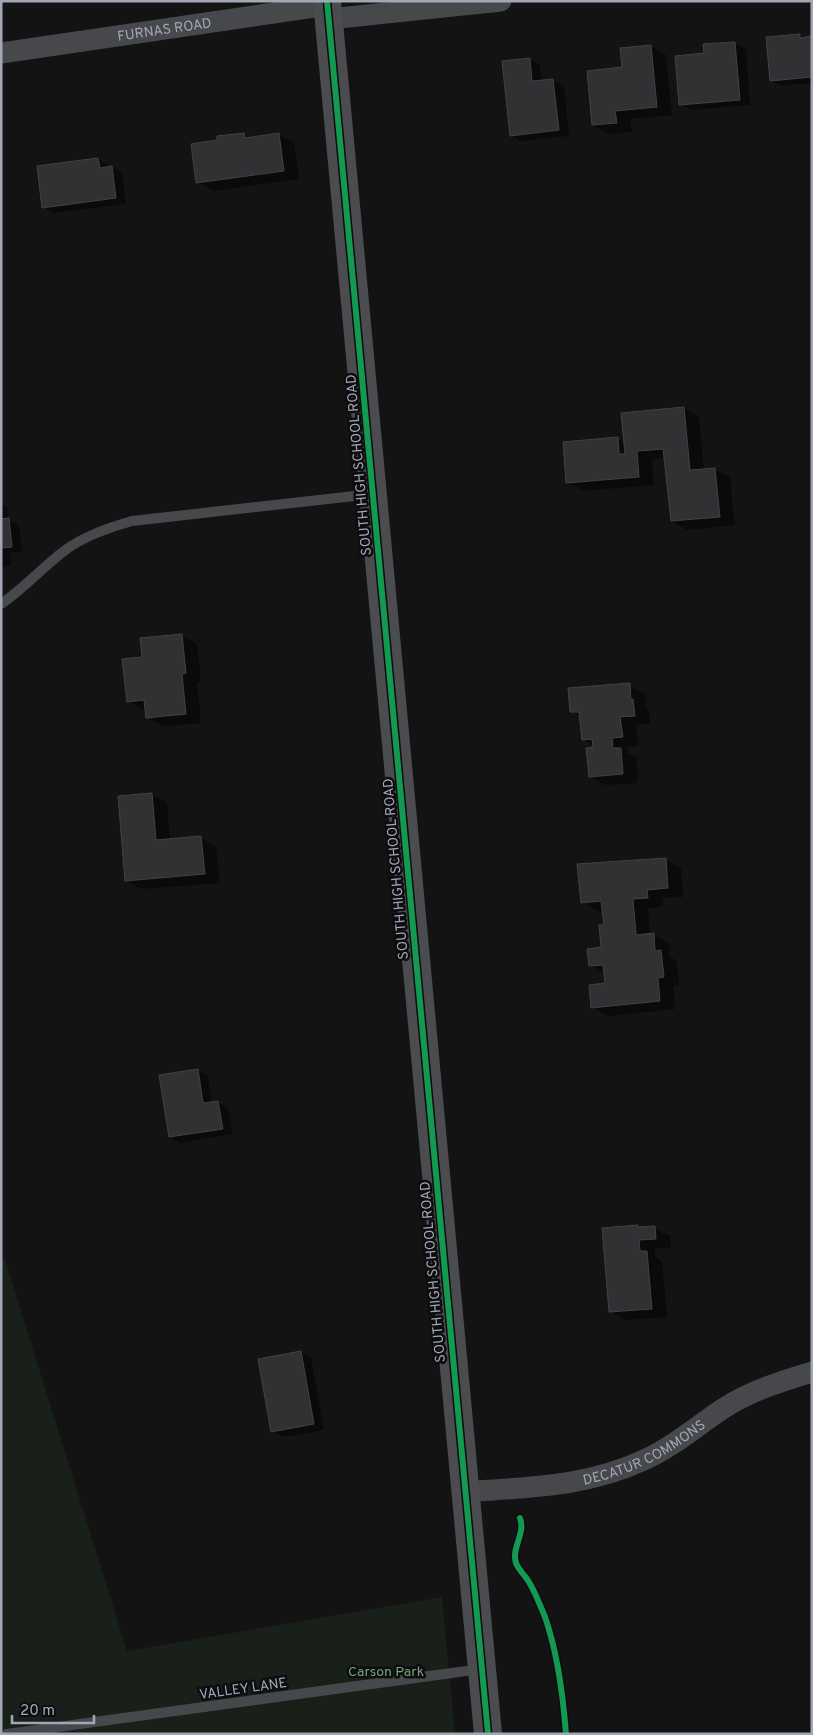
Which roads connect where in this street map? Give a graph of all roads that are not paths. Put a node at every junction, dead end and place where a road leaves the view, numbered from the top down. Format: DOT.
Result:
graph roads {
  1 [pos="500,1"];
  2 [pos="328,9"];
  3 [pos="1,53"];
  4 [pos="373,494"];
  5 [pos="1,604"];
  6 [pos="812,1372"];
  7 [pos="465,1492"];
  8 [pos="482,1668"];
  9 [pos="7,1734"];
  10 [pos="488,1734"];
  1 -- 2 [label="street, FURNAS ROAD"];
  2 -- 3 [label="street, FURNAS ROAD"];
  2 -- 4 [label="main road, SOUTH HIGH SCHOOL ROAD"];
  4 -- 5 [label="lane"];
  4 -- 7 [label="main road, SOUTH HIGH SCHOOL ROAD"];
  6 -- 7 [label="street, DECATUR COMMONS"];
  7 -- 8 [label="main road, SOUTH HIGH SCHOOL ROAD"];
  8 -- 9 [label="lane, VALLEY LANE"];
  8 -- 10 [label="main road, SOUTH HIGH SCHOOL ROAD"];
}
